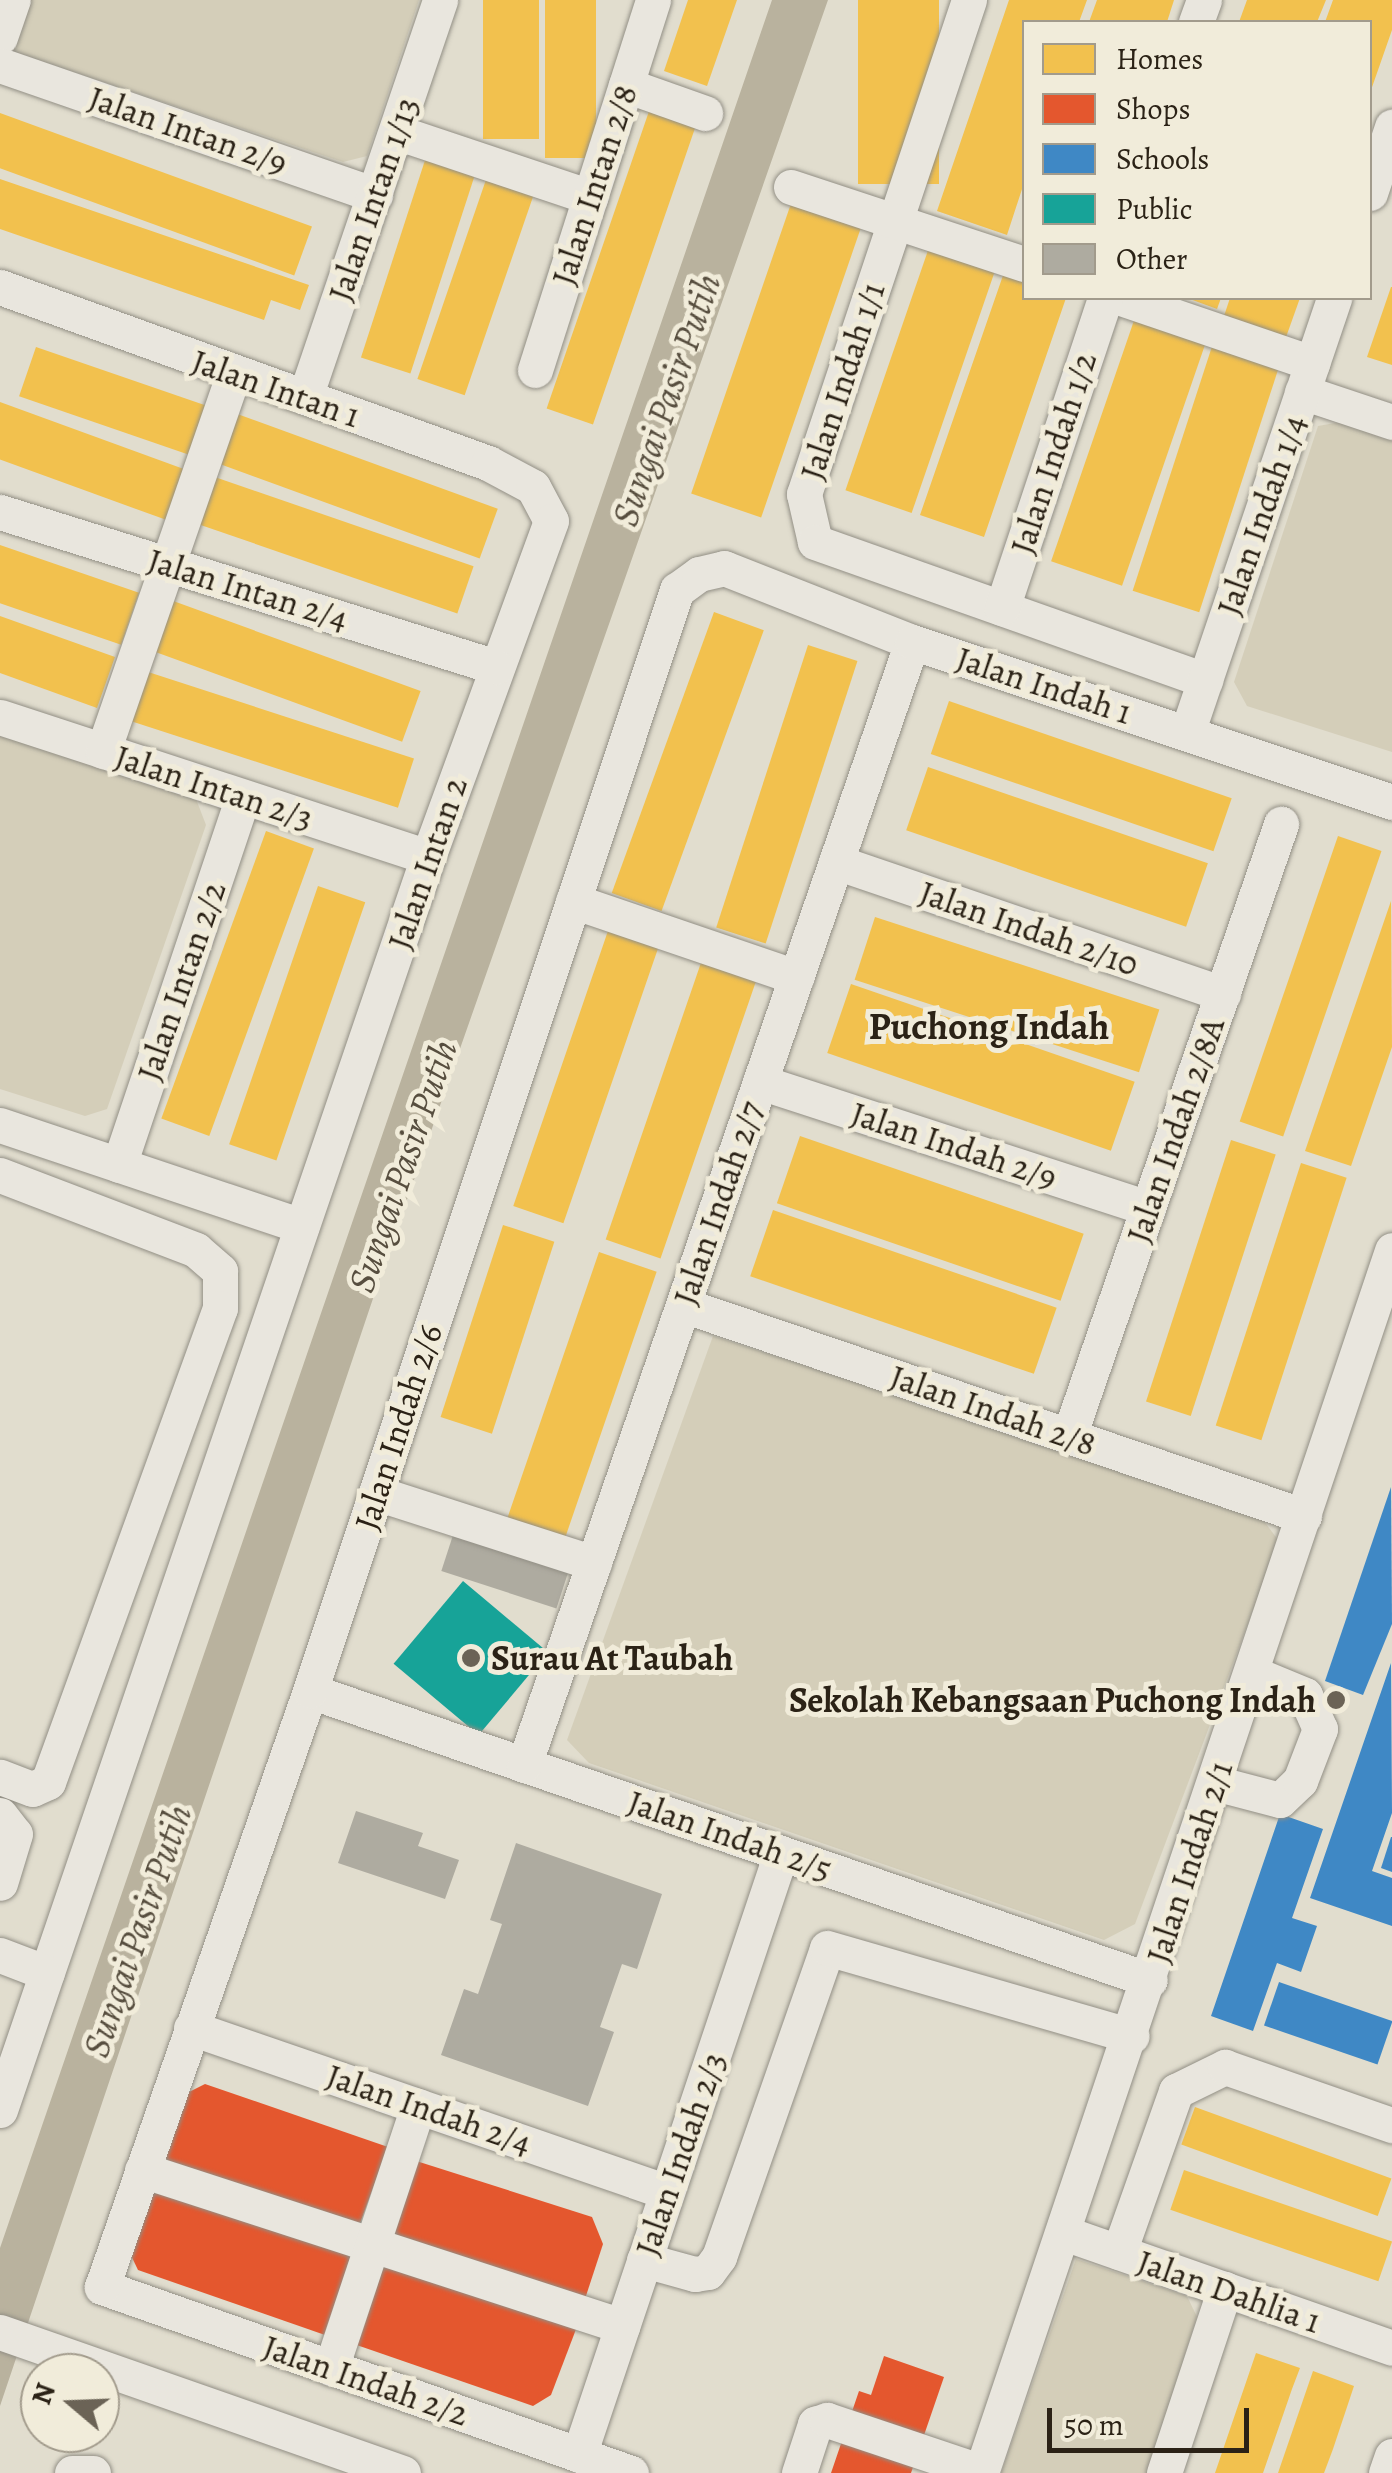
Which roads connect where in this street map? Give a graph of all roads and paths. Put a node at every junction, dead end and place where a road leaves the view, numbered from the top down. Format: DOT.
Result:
graph roads {
  1 [pos="12,0"];
  2 [pos="440,0"];
  3 [pos="652,0"];
  4 [pos="969,0"];
  5 [pos="0,36"];
  6 [pos="0,66"];
  7 [pos="626,84"];
  8 [pos="706,112"];
  9 [pos="1392,127"];
  10 [pos="396,132"];
  11 [pos="1372,187"];
  12 [pos="792,188"];
  13 [pos="375,195"];
  14 [pos="590,197"];
  15 [pos="896,220"];
  16 [pos="1022,263"];
  17 [pos="0,287"];
  18 [pos="1104,300"];
  19 [pos="1126,300"];
  20 [pos="1333,300"];
  21 [pos="535,370"];
  22 [pos="233,375"];
  23 [pos="1307,377"];
  24 [pos="305,397"];
  25 [pos="1392,422"];
  26 [pos="541,503"];
  27 [pos="0,512"];
  28 [pos="165,563"];
  29 [pos="699,574"];
  30 [pos="1002,608"];
  31 [pos="912,642"];
  32 [pos="496,667"];
  33 [pos="1205,680"];
  34 [pos="0,718"];
  35 [pos="1187,733"];
  36 [pos="103,751"];
  37 [pos="243,797"];
  38 [pos="1392,802"];
  39 [pos="1281,824"];
  40 [pos="428,857"];
  41 [pos="836,862"];
  42 [pos="573,902"];
  43 [pos="796,977"];
  44 [pos="1223,994"];
  45 [pos="760,1082"];
  46 [pos="0,1125"];
  47 [pos="120,1165"];
  48 [pos="0,1175"];
  49 [pos="1148,1208"];
  50 [pos="302,1226"];
  51 [pos="1392,1250"];
  52 [pos="683,1305"];
  53 [pos="1386,1321"];
  54 [pos="1069,1436"];
  55 [pos="166,1460"];
  56 [pos="216,1476"];
  57 [pos="376,1493"];
  58 [pos="1304,1516"];
  59 [pos="132,1556"];
  60 [pos="594,1563"];
  61 [pos="182,1575"];
  62 [pos="1252,1672"];
  63 [pos="310,1691"];
  64 [pos="524,1765"];
  65 [pos="0,1777"];
  66 [pos="1215,1783"];
  67 [pos="0,1815"];
  68 [pos="781,1853"];
  69 [pos="0,1883"];
  70 [pos="0,1956"];
  71 [pos="47,1973"];
  72 [pos="1150,1980"];
  73 [pos="191,2028"];
  74 [pos="1132,2036"];
  75 [pos="418,2106"];
  76 [pos="0,2110"];
  77 [pos="1392,2125"];
  78 [pos="142,2170"];
  79 [pos="668,2192"];
  80 [pos="1067,2234"];
  81 [pos="368,2243"];
  82 [pos="1120,2252"];
  83 [pos="644,2260"];
  84 [pos="102,2287"];
  85 [pos="1225,2289"];
  86 [pos="622,2326"];
  87 [pos="16,2337"];
  88 [pos="1392,2348"];
  89 [pos="330,2368"];
  90 [pos="579,2455"];
  91 [pos="1392,2456"];
  92 [pos="982,2472"];
  93 [pos="72,2473"];
  94 [pos="93,2473"];
  95 [pos="403,2473"];
  96 [pos="631,2473"];
  97 [pos="799,2473"];
  98 [pos="1164,2473"];
  99 [pos="1386,2473"];
  1 -- 5 [label="street"];
  2 -- 10 [label="street, Jalan Intan 1/13"];
  3 -- 7 [label="street, Jalan Intan 2/8"];
  4 -- 15 [label="street, Jalan Indah 1/1"];
  6 -- 13 [label="street, Jalan Intan 2/9"];
  7 -- 8 [label="street"];
  7 -- 14 [label="street, Jalan Intan 2/8"];
  9 -- 11 [label="street"];
  10 -- 13 [label="street, Jalan Intan 1/13"];
  10 -- 14 [label="street"];
  12 -- 15 [label="street"];
  13 -- 24 [label="street, Jalan Intan 1/13"];
  14 -- 21 [label="street, Jalan Intan 2/8"];
  15 -- 16 [label="street"];
  15 -- 30 [label="street, Jalan Indah 1/1"];
  17 -- 22 [label="street, Jalan Intan 1"];
  18 -- 30 [label="street, Jalan Indah 1/2"];
  19 -- 23 [label="street"];
  20 -- 23 [label="street, Jalan Indah 1/4"];
  22 -- 24 [label="street, Jalan Intan 1"];
  22 -- 28 [label="street"];
  23 -- 25 [label="street"];
  23 -- 33 [label="street, Jalan Indah 1/4"];
  24 -- 26 [label="street, Jalan Intan 1"];
  26 -- 32 [label="street, Jalan Intan 2"];
  27 -- 28 [label="street, Jalan Intan 2/4"];
  28 -- 32 [label="street, Jalan Intan 2/4"];
  28 -- 36 [label="street"];
  29 -- 31 [label="street, Jalan Indah 1"];
  29 -- 42 [label="street, Jalan Indah 2/6"];
  30 -- 33 [label="street, Jalan Indah 1/1"];
  31 -- 35 [label="street, Jalan Indah 1"];
  31 -- 41 [label="street, Jalan Indah 2/7"];
  32 -- 40 [label="street, Jalan Intan 2"];
  33 -- 35 [label="street, Jalan Indah 1/4"];
  34 -- 36 [label="street, Jalan Intan 2/3"];
  35 -- 38 [label="street, Jalan Indah 1"];
  36 -- 37 [label="street, Jalan Intan 2/3"];
  37 -- 40 [label="street, Jalan Intan 2/3"];
  37 -- 47 [label="street, Jalan Intan 2/2"];
  39 -- 44 [label="street, Jalan Indah 2/8A"];
  40 -- 50 [label="street, Jalan Intan 2"];
  41 -- 43 [label="street, Jalan Indah 2/7"];
  41 -- 44 [label="street, Jalan Indah 2/10"];
  42 -- 43 [label="street"];
  42 -- 57 [label="street, Jalan Indah 2/6"];
  43 -- 45 [label="street, Jalan Indah 2/7"];
  44 -- 49 [label="street, Jalan Indah 2/8A"];
  45 -- 49 [label="street, Jalan Indah 2/9"];
  45 -- 52 [label="street, Jalan Indah 2/7"];
  46 -- 47 [label="street"];
  47 -- 50 [label="street"];
  48 -- 55 [label="street"];
  49 -- 54 [label="street, Jalan Indah 2/8A"];
  50 -- 56 [label="street, Jalan Intan 2"];
  51 -- 53 [label="street, Jalan Indah 2/1"];
  52 -- 54 [label="street, Jalan Indah 2/8"];
  52 -- 60 [label="street, Jalan Indah 2/7"];
  53 -- 58 [label="street, Jalan Indah 2/1"];
  54 -- 58 [label="street, Jalan Indah 2/8"];
  55 -- 56 [label="street"];
  55 -- 59 [label="street"];
  56 -- 61 [label="street, Jalan Intan 2"];
  57 -- 60 [label="street"];
  57 -- 63 [label="street, Jalan Indah 2/6"];
  58 -- 62 [label="street, Jalan Indah 2/1"];
  59 -- 61 [label="street"];
  59 -- 65 [label="street"];
  60 -- 64 [label="street, Jalan Indah 2/7"];
  61 -- 71 [label="street, Jalan Intan 2"];
  62 -- 66 [label="street, Jalan Indah 2/1"];
  62 -- 66 [label="street"];
  63 -- 64 [label="street, Jalan Indah 2/5"];
  63 -- 73 [label="street, Jalan Indah 2/6"];
  64 -- 68 [label="street, Jalan Indah 2/5"];
  66 -- 72 [label="street, Jalan Indah 2/1"];
  67 -- 69 [label="street"];
  68 -- 72 [label="street, Jalan Indah 2/5"];
  68 -- 79 [label="street, Jalan Indah 2/3"];
  70 -- 71 [label="street"];
  71 -- 76 [label="street, Jalan Intan 2"];
  72 -- 74 [label="street, Jalan Indah 2/1"];
  73 -- 75 [label="street, Jalan Indah 2/4"];
  73 -- 78 [label="street, Jalan Indah 2/6"];
  74 -- 80 [label="street, Jalan Indah 2/1"];
  74 -- 83 [label="street"];
  75 -- 79 [label="street, Jalan Indah 2/4"];
  75 -- 81 [label="street"];
  77 -- 82 [label="street"];
  78 -- 81 [label="street"];
  78 -- 84 [label="street, Jalan Indah 2/6"];
  79 -- 83 [label="street, Jalan Indah 2/3"];
  80 -- 82 [label="street, Jalan Dahlia 1"];
  80 -- 92 [label="street, Jalan Indah 2/1"];
  81 -- 86 [label="street"];
  81 -- 89 [label="street"];
  82 -- 85 [label="street, Jalan Dahlia 1"];
  83 -- 86 [label="street, Jalan Indah 2/3"];
  84 -- 89 [label="street, Jalan Indah 2/2"];
  85 -- 88 [label="street, Jalan Dahlia 1"];
  85 -- 98 [label="street"];
  86 -- 90 [label="street, Jalan Indah 2/3"];
  87 -- 95 [label="street"];
  89 -- 90 [label="street, Jalan Indah 2/2"];
  90 -- 96 [label="street, Jalan Indah 2/2"];
  91 -- 99 [label="street"];
  92 -- 97 [label="street"];
  93 -- 94 [label="street"];
}
